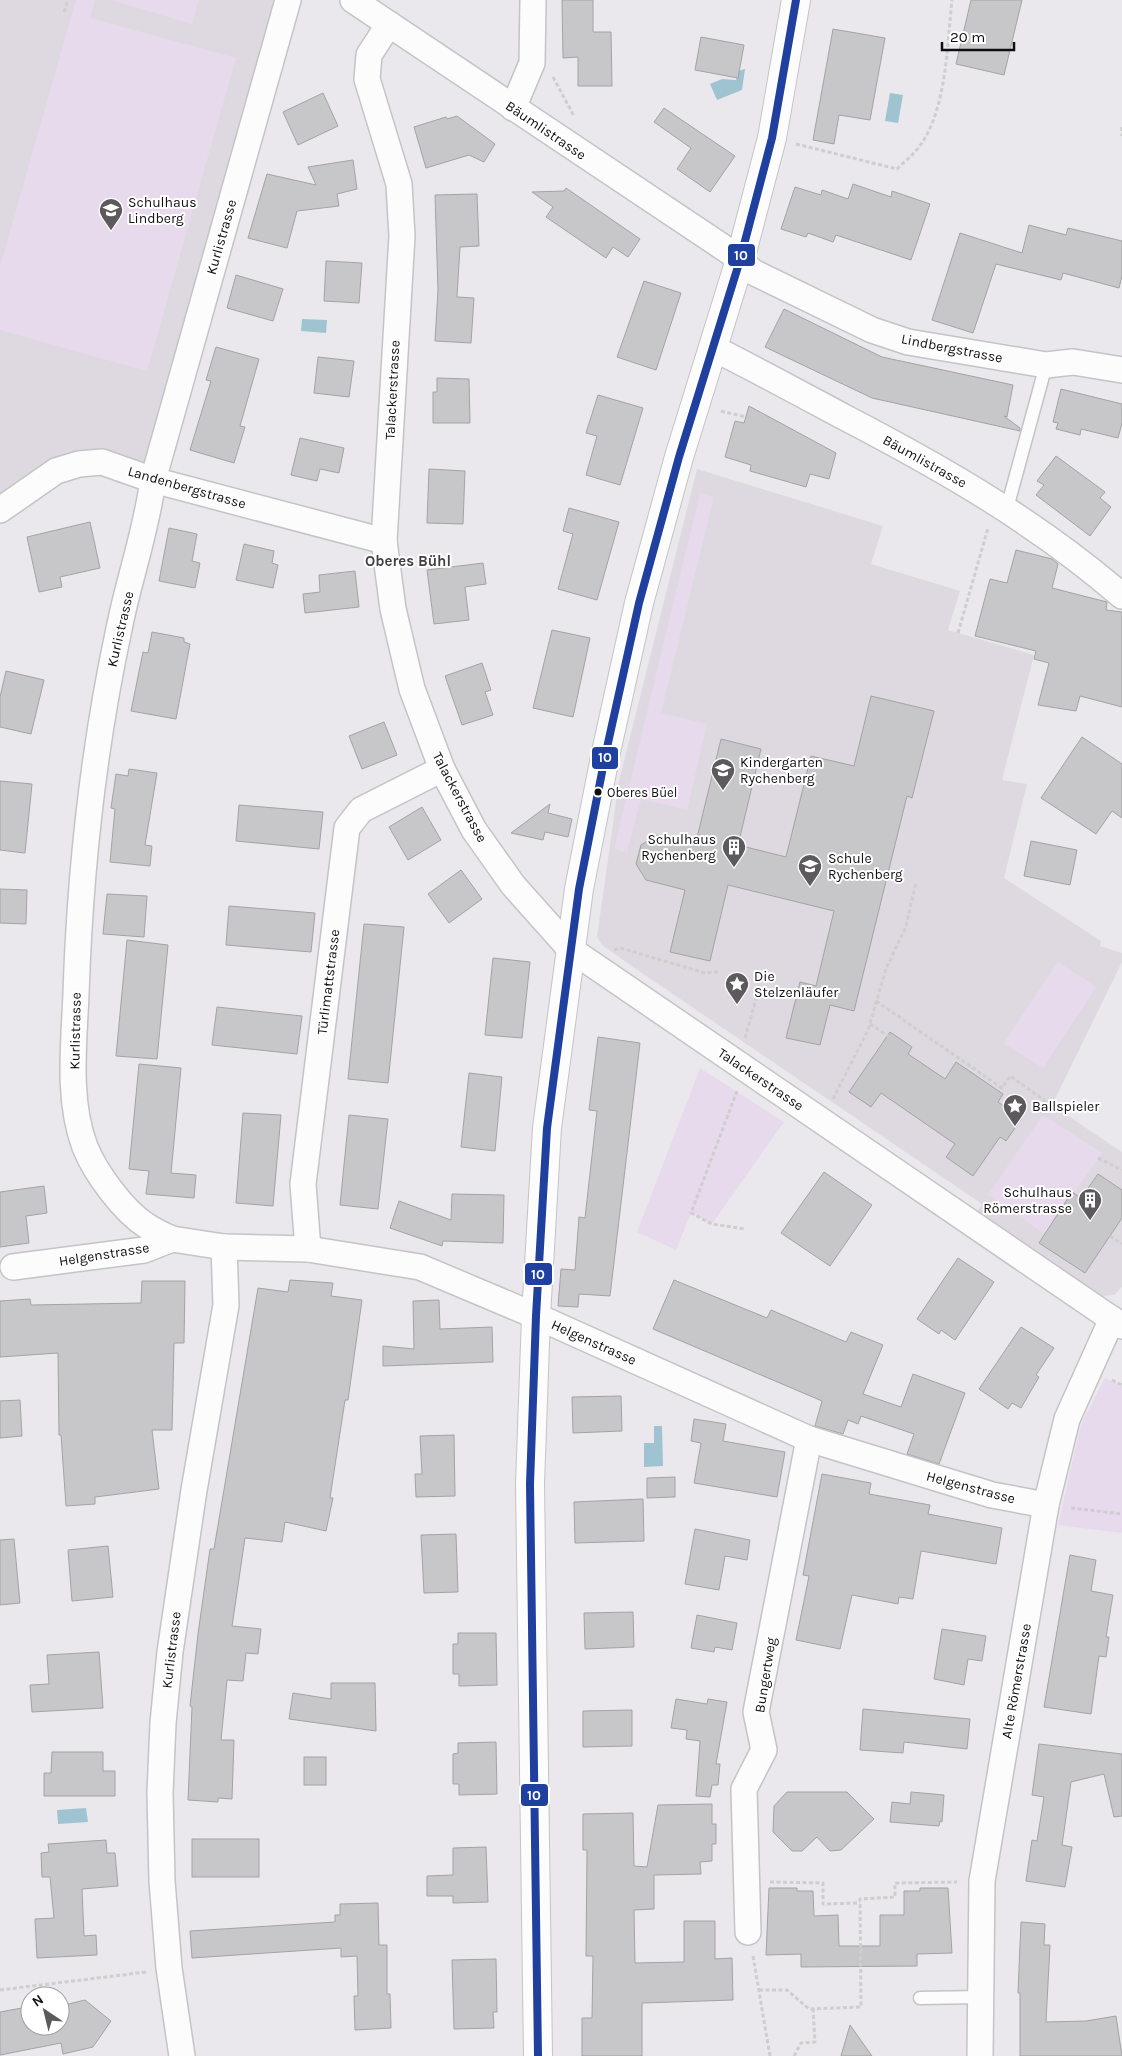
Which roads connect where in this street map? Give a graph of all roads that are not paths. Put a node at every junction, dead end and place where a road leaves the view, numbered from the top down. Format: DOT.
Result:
graph roads {
  1 [pos="288,0"];
  2 [pos="353,0"];
  3 [pos="533,0"];
  4 [pos="796,0"];
  5 [pos="389,24"];
  6 [pos="513,108"];
  7 [pos="740,260"];
  8 [pos="713,348"];
  9 [pos="1046,365"];
  10 [pos="1122,370"];
  11 [pos="152,480"];
  12 [pos="1007,508"];
  13 [pos="0,510"];
  14 [pos="384,541"];
  15 [pos="1122,596"];
  16 [pos="442,769"];
  17 [pos="570,949"];
  18 [pos="172,1239"];
  19 [pos="224,1247"];
  20 [pos="308,1249"];
  21 [pos="13,1267"];
  22 [pos="536,1316"];
  23 [pos="1117,1322"];
  24 [pos="809,1439"];
  25 [pos="1046,1505"];
  26 [pos="748,1932"];
  27 [pos="981,1997"];
  28 [pos="920,1998"];
  29 [pos="182,2056"];
  30 [pos="538,2056"];
  31 [pos="980,2056"];
  1 -- 11 [label="street, Kurlistrasse"];
  2 -- 5 [label="street, Bäumlistrasse"];
  3 -- 6 [label="street"];
  4 -- 7 [label="street"];
  5 -- 6 [label="street, Bäumlistrasse"];
  5 -- 14 [label="street, Talackerstrasse"];
  6 -- 7 [label="street, Bäumlistrasse"];
  7 -- 8 [label="street"];
  7 -- 9 [label="street, Lindbergstrasse"];
  8 -- 12 [label="street, Bäumlistrasse"];
  8 -- 17 [label="street"];
  9 -- 10 [label="street, Lindbergstrasse"];
  9 -- 12 [label="lane"];
  11 -- 13 [label="street, Landenbergstrasse"];
  11 -- 14 [label="street, Landenbergstrasse"];
  11 -- 18 [label="street, Kurlistrasse"];
  12 -- 15 [label="street, Bäumlistrasse"];
  14 -- 16 [label="street, Talackerstrasse"];
  16 -- 17 [label="street, Talackerstrasse"];
  16 -- 20 [label="street, Türlimattstrasse"];
  17 -- 22 [label="street"];
  17 -- 23 [label="street, Talackerstrasse"];
  18 -- 19 [label="street, Helgenstrasse"];
  18 -- 21 [label="street, Helgenstrasse"];
  19 -- 20 [label="street, Helgenstrasse"];
  19 -- 29 [label="street, Kurlistrasse"];
  20 -- 22 [label="street, Helgenstrasse"];
  22 -- 24 [label="street, Helgenstrasse"];
  22 -- 30 [label="street"];
  23 -- 25 [label="street, Alte Römerstrasse"];
  24 -- 25 [label="street, Helgenstrasse"];
  24 -- 26 [label="street, Bungertweg"];
  25 -- 27 [label="street, Alte Römerstrasse"];
  27 -- 28 [label="lane"];
  27 -- 31 [label="street, Alte Römerstrasse"];
}
